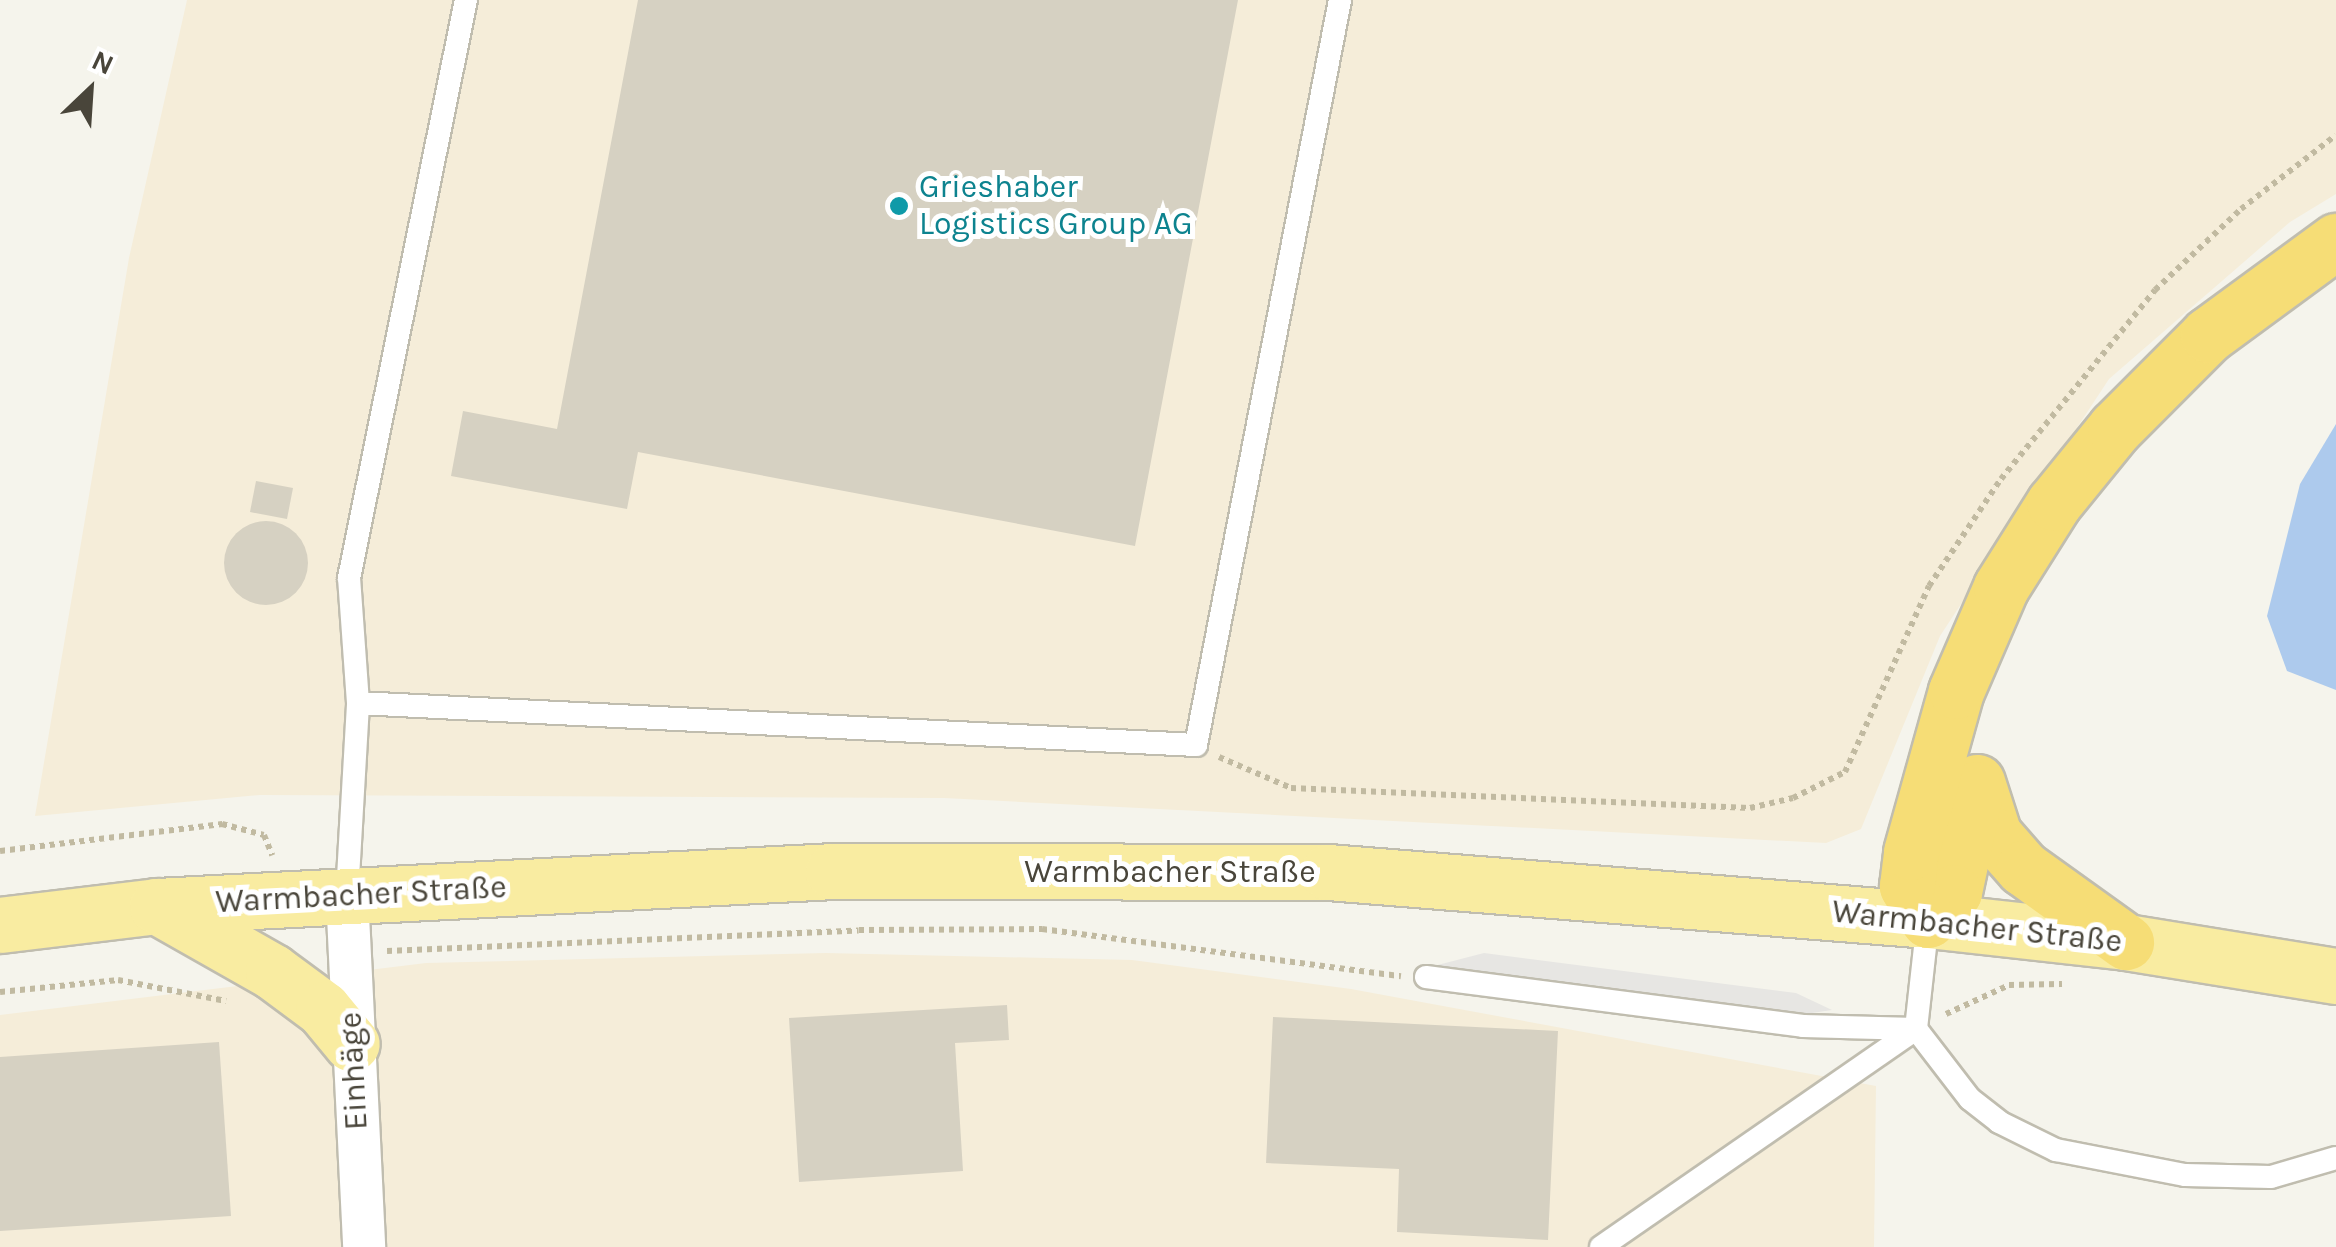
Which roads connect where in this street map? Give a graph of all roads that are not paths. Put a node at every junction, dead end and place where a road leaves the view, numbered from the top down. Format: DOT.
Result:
graph roads {
  1 [pos="466,0"];
  2 [pos="1340,0"];
  3 [pos="2336,241"];
  4 [pos="2336,280"];
  5 [pos="358,703"];
  6 [pos="1976,788"];
  7 [pos="348,895"];
  8 [pos="157,906"];
  9 [pos="1928,920"];
  10 [pos="0,925"];
  11 [pos="2126,942"];
  12 [pos="2336,976"];
  13 [pos="1426,977"];
  14 [pos="1916,1029"];
  15 [pos="352,1044"];
  16 [pos="2336,1158"];
  17 [pos="364,1247"];
  18 [pos="1601,1247"];
  1 -- 5 [label="lane"];
  2 -- 5 [label="lane"];
  3 -- 9 [label="highway"];
  4 -- 6 [label="highway"];
  5 -- 7 [label="lane"];
  6 -- 9 [label="highway"];
  6 -- 11 [label="highway"];
  7 -- 8 [label="main road, Warmbacher Straße"];
  7 -- 9 [label="main road, Warmbacher Straße"];
  7 -- 15 [label="street, Einhäge"];
  8 -- 10 [label="main road, Warmbacher Straße"];
  8 -- 15 [label="main road"];
  9 -- 11 [label="main road, Warmbacher Straße"];
  9 -- 14 [label="lane"];
  11 -- 12 [label="main road, Warmbacher Straße"];
  13 -- 14 [label="lane"];
  14 -- 16 [label="lane"];
  14 -- 18 [label="lane"];
  15 -- 17 [label="street, Einhäge"];
}
